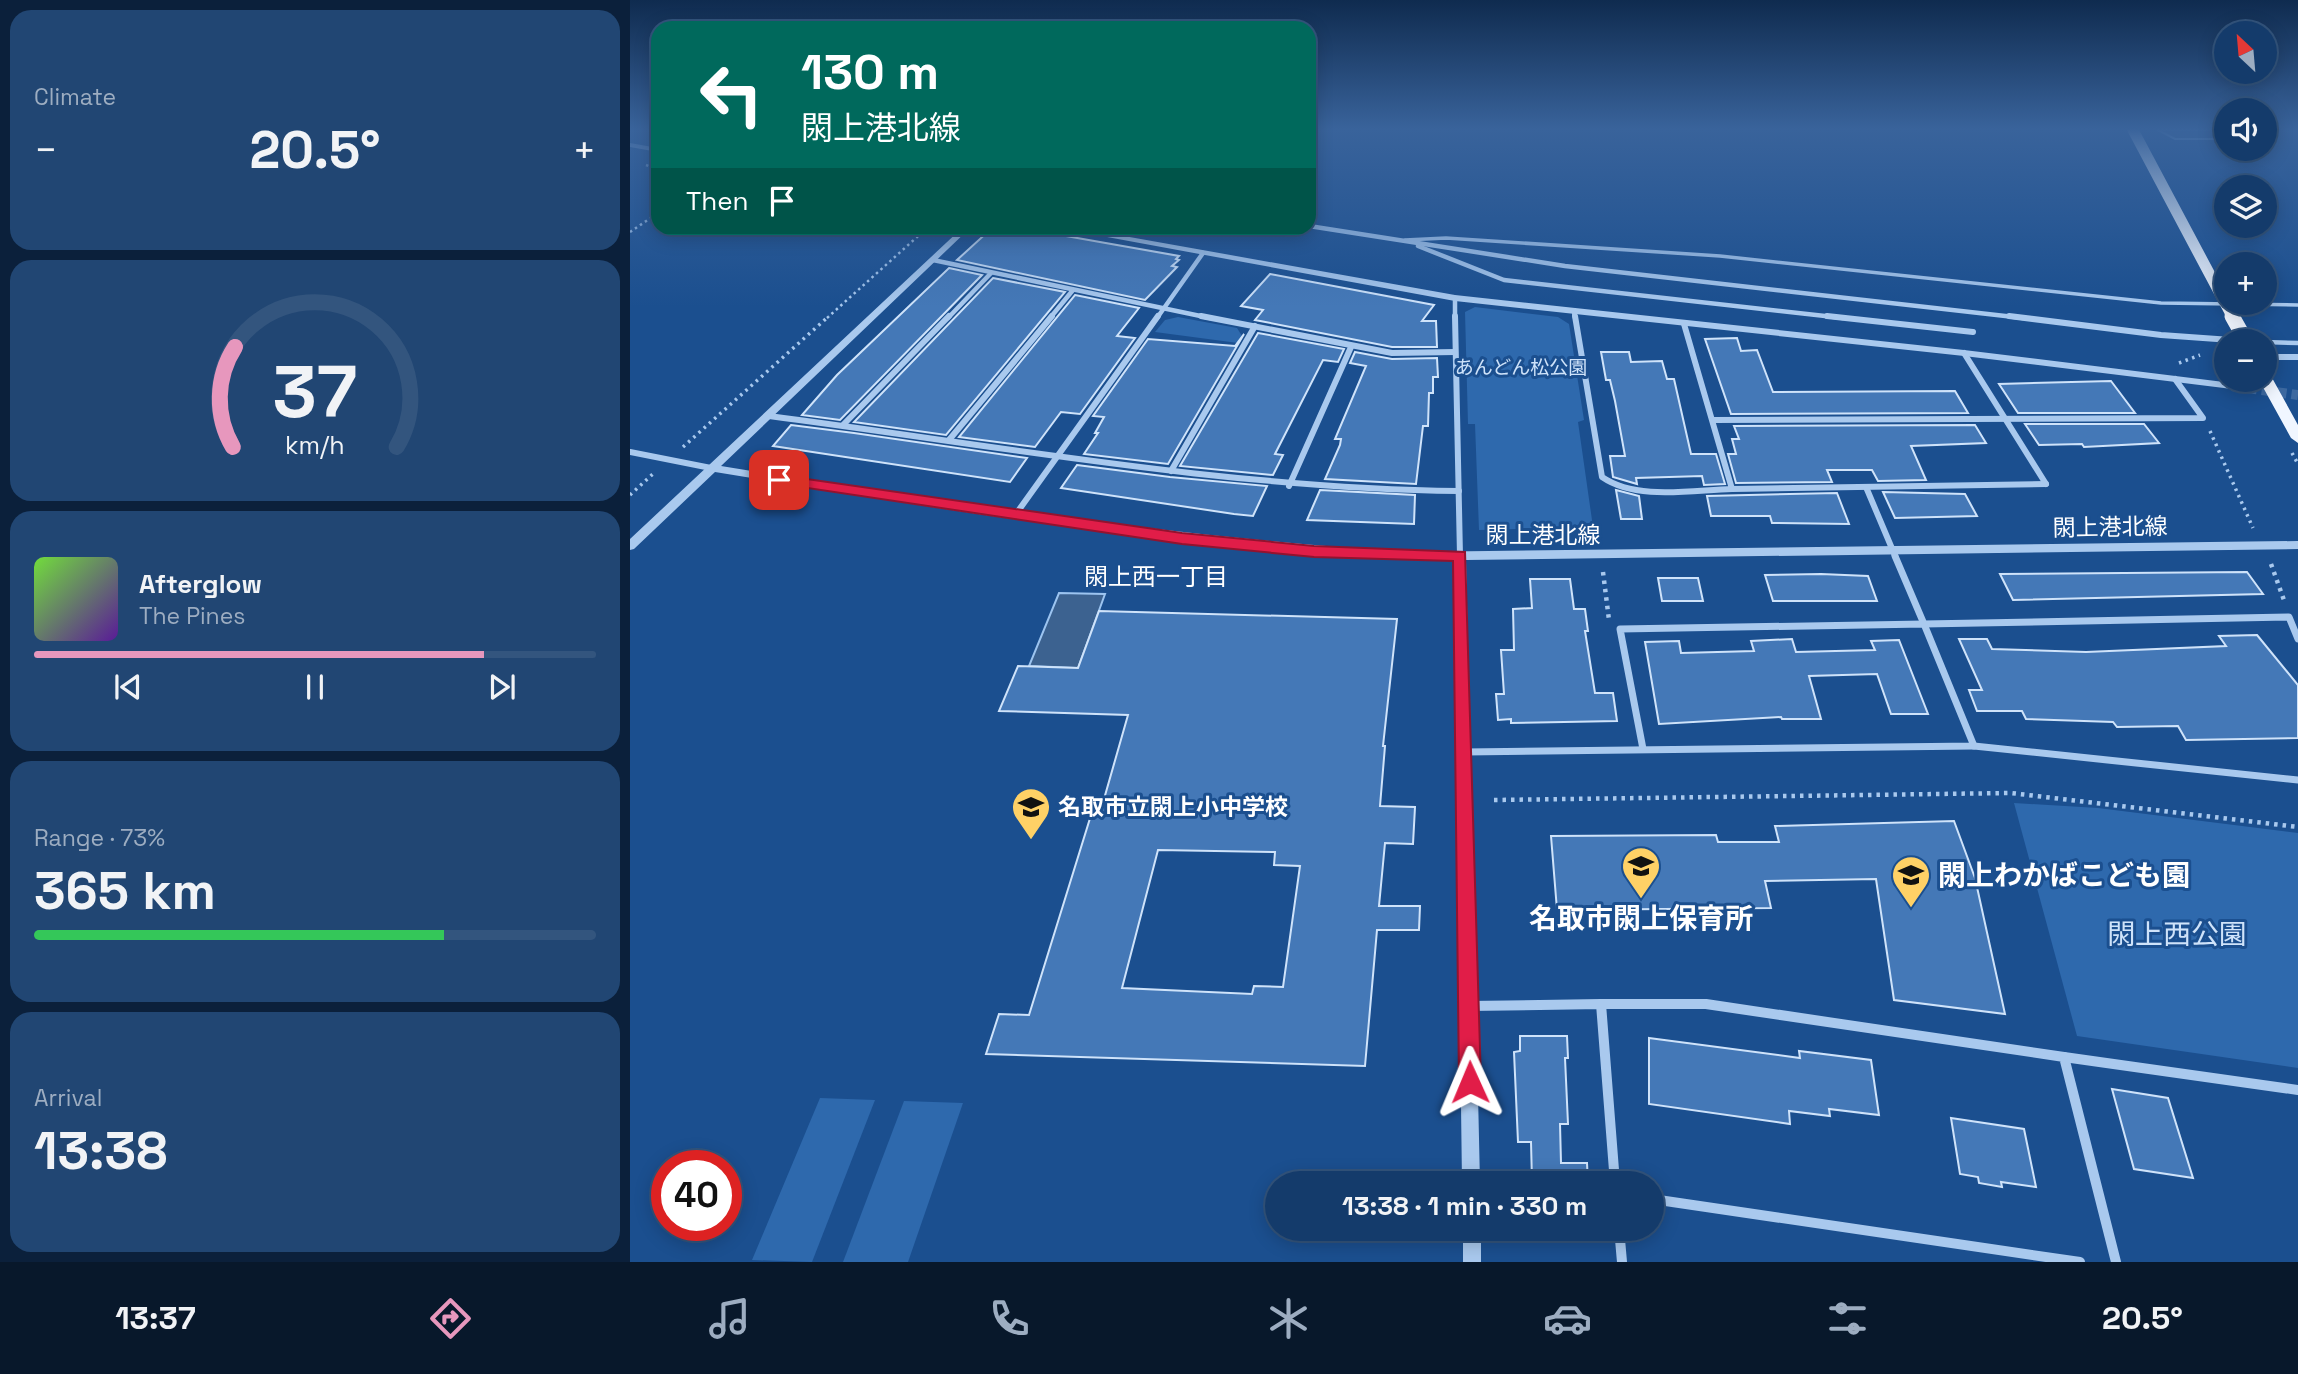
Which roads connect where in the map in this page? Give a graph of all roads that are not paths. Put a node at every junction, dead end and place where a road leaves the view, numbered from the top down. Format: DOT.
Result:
graph roads {
  1 [pos="2165,189"];
  2 [pos="1316,227"];
  3 [pos="958,235"];
  4 [pos="1107,235"];
  5 [pos="1405,240"];
  6 [pos="1203,253"];
  7 [pos="933,260"];
  8 [pos="991,273"];
  9 [pos="1073,290"];
  10 [pos="1455,298"];
  11 [pos="2298,305"];
  12 [pos="1165,307"];
  13 [pos="1574,312"];
  14 [pos="1684,324"];
  15 [pos="1255,326"];
  16 [pos="2241,329"];
  17 [pos="1973,332"];
  18 [pos="2214,337"];
  19 [pos="2277,342"];
  20 [pos="2298,343"];
  21 [pos="1351,346"];
  22 [pos="1455,352"];
  23 [pos="1964,353"];
  24 [pos="2277,357"];
  25 [pos="2298,357"];
  26 [pos="2175,379"];
  27 [pos="2214,384"];
  28 [pos="2273,392"];
  29 [pos="769,416"];
  30 [pos="2005,419"];
  31 [pos="1713,420"];
  32 [pos="843,425"];
  33 [pos="2298,438"];
  34 [pos="949,440"];
  35 [pos="630,452"];
  36 [pos="1058,455"];
  37 [pos="711,468"];
  38 [pos="1171,471"];
  39 [pos="1289,486"];
  40 [pos="1866,487"];
  41 [pos="1732,489"];
  42 [pos="1459,491"];
  43 [pos="1016,514"];
  44 [pos="2298,545"];
  45 [pos="630,546"];
  46 [pos="1892,550"];
  47 [pos="1460,556"];
  48 [pos="1924,624"];
  49 [pos="2298,639"];
  50 [pos="1974,746"];
  51 [pos="1643,750"];
  52 [pos="1465,752"];
  53 [pos="2298,780"];
  54 [pos="1601,1003"];
  55 [pos="1469,1006"];
  56 [pos="2064,1056"];
  57 [pos="2298,1090"];
  58 [pos="1471,1171"];
  59 [pos="1614,1171"];
  60 [pos="1664,1201"];
  61 [pos="1472,1241"];
  62 [pos="1620,1241"];
  63 [pos="1472,1262"];
  64 [pos="1622,1262"];
  65 [pos="2080,1262"];
  66 [pos="2116,1262"];
  1 -- 16 [label="main road, bridge"];
  2 -- 5 [label="street"];
  3 -- 7 [label="street"];
  4 -- 6 [label="street"];
  5 -- 11 [label="lane"];
  5 -- 17 [label="street"];
  5 -- 18 [label="street"];
  6 -- 10 [label="street"];
  6 -- 12 [label="street"];
  7 -- 8 [label="street"];
  7 -- 29 [label="street"];
  8 -- 9 [label="street"];
  8 -- 32 [label="street"];
  9 -- 12 [label="street"];
  9 -- 34 [label="street"];
  10 -- 13 [label="street"];
  10 -- 22 [label="street"];
  12 -- 15 [label="street"];
  12 -- 36 [label="street"];
  13 -- 14 [label="street"];
  13 -- 41 [label="street"];
  14 -- 23 [label="street"];
  14 -- 31 [label="street"];
  15 -- 21 [label="street"];
  15 -- 38 [label="street"];
  19 -- 20 [label="lane"];
  21 -- 22 [label="street"];
  21 -- 39 [label="street"];
  22 -- 42 [label="street"];
  23 -- 26 [label="street"];
  23 -- 30 [label="street"];
  24 -- 25 [label="street"];
  26 -- 27 [label="street"];
  26 -- 30 [label="street"];
  28 -- 33 [label="main road"];
  29 -- 32 [label="street"];
  29 -- 37 [label="street"];
  30 -- 31 [label="street"];
  30 -- 40 [label="street"];
  31 -- 41 [label="street"];
  32 -- 34 [label="street"];
  34 -- 36 [label="street"];
  35 -- 37 [label="street"];
  36 -- 38 [label="street"];
  36 -- 43 [label="street"];
  37 -- 43 [label="street, 閖上港北線"];
  37 -- 45 [label="street"];
  38 -- 39 [label="street"];
  39 -- 42 [label="street"];
  40 -- 41 [label="street"];
  40 -- 46 [label="street"];
  42 -- 47 [label="street"];
  43 -- 47 [label="street, 閖上港北線"];
  44 -- 46 [label="street, 閖上港北線"];
  46 -- 47 [label="street, 閖上港北線"];
  46 -- 48 [label="street"];
  47 -- 52 [label="street"];
  48 -- 49 [label="street"];
  48 -- 50 [label="street"];
  48 -- 51 [label="street"];
  50 -- 51 [label="street"];
  50 -- 53 [label="street"];
  51 -- 52 [label="street"];
  52 -- 55 [label="street"];
  54 -- 55 [label="street"];
  54 -- 56 [label="street"];
  54 -- 59 [label="street"];
  55 -- 58 [label="street"];
  56 -- 57 [label="street"];
  56 -- 66 [label="street"];
  60 -- 65 [label="street"];
  61 -- 63 [label="street"];
  62 -- 64 [label="street"];
}
